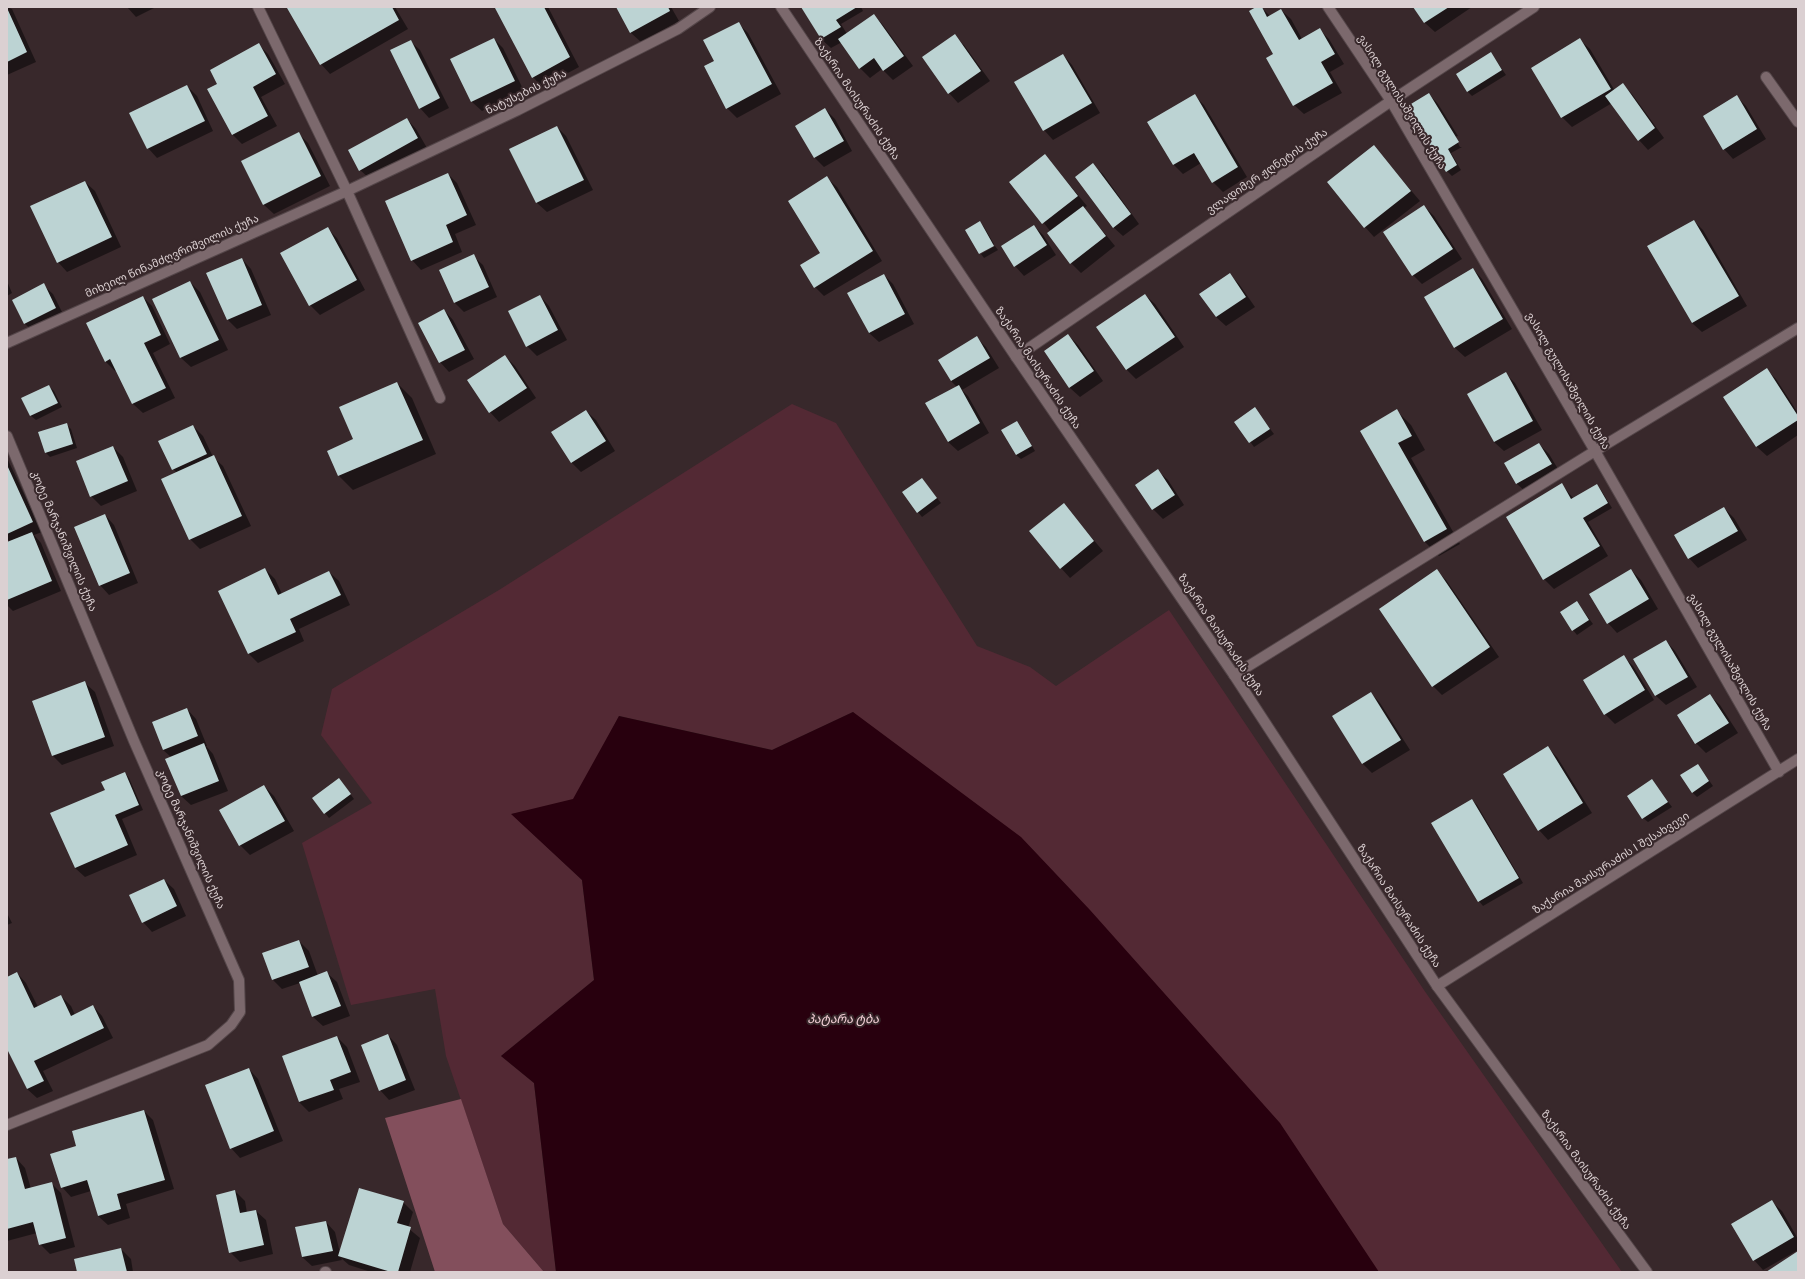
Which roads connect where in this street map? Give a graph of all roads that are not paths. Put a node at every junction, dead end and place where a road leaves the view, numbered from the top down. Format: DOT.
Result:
graph roads {
  1 [pos="258,7"];
  2 [pos="710,7"];
  3 [pos="781,7"];
  4 [pos="1328,7"];
  5 [pos="1534,7"];
  6 [pos="1766,77"];
  7 [pos="1391,101"];
  8 [pos="1798,122"];
  9 [pos="347,190"];
  10 [pos="1798,328"];
  11 [pos="7,343"];
  12 [pos="1016,357"];
  13 [pos="440,398"];
  14 [pos="7,436"];
  15 [pos="1595,452"];
  16 [pos="1234,675"];
  17 [pos="1798,759"];
  18 [pos="1779,772"];
  19 [pos="1437,986"];
  20 [pos="7,1125"];
  21 [pos="1647,1272"];
  1 -- 9 [label="street"];
  2 -- 9 [label="street, ნატუსების ქუჩა"];
  3 -- 12 [label="street, ზაქარია მაისურაძის ქუჩა"];
  4 -- 7 [label="street, ვასილ გულისაშვილის ქუჩა"];
  5 -- 7 [label="street, ვლადიმერ ჟღნეტის ქუჩა"];
  6 -- 8 [label="street"];
  7 -- 12 [label="street, ვლადიმერ ჟღნეტის ქუჩა"];
  7 -- 15 [label="street, ვასილ გულისაშვილის ქუჩა"];
  9 -- 11 [label="street, მიხეილ წინამძღვრიშვილის ქუჩა"];
  9 -- 13 [label="street"];
  10 -- 15 [label="street"];
  12 -- 16 [label="street, ზაქარია მაისურაძის ქუჩა"];
  14 -- 20 [label="street, კოტე მარჯანიშვილის ქუჩა"];
  15 -- 16 [label="street"];
  15 -- 18 [label="street, ვასილ გულისაშვილის ქუჩა"];
  16 -- 19 [label="street, ზაქარია მაისურაძის ქუჩა"];
  17 -- 18 [label="street, ზაქარია მაისურაძის I შესახვევი"];
  18 -- 19 [label="street, ზაქარია მაისურაძის I შესახვევი"];
  19 -- 21 [label="street, ზაქარია მაისურაძის ქუჩა"];
}
